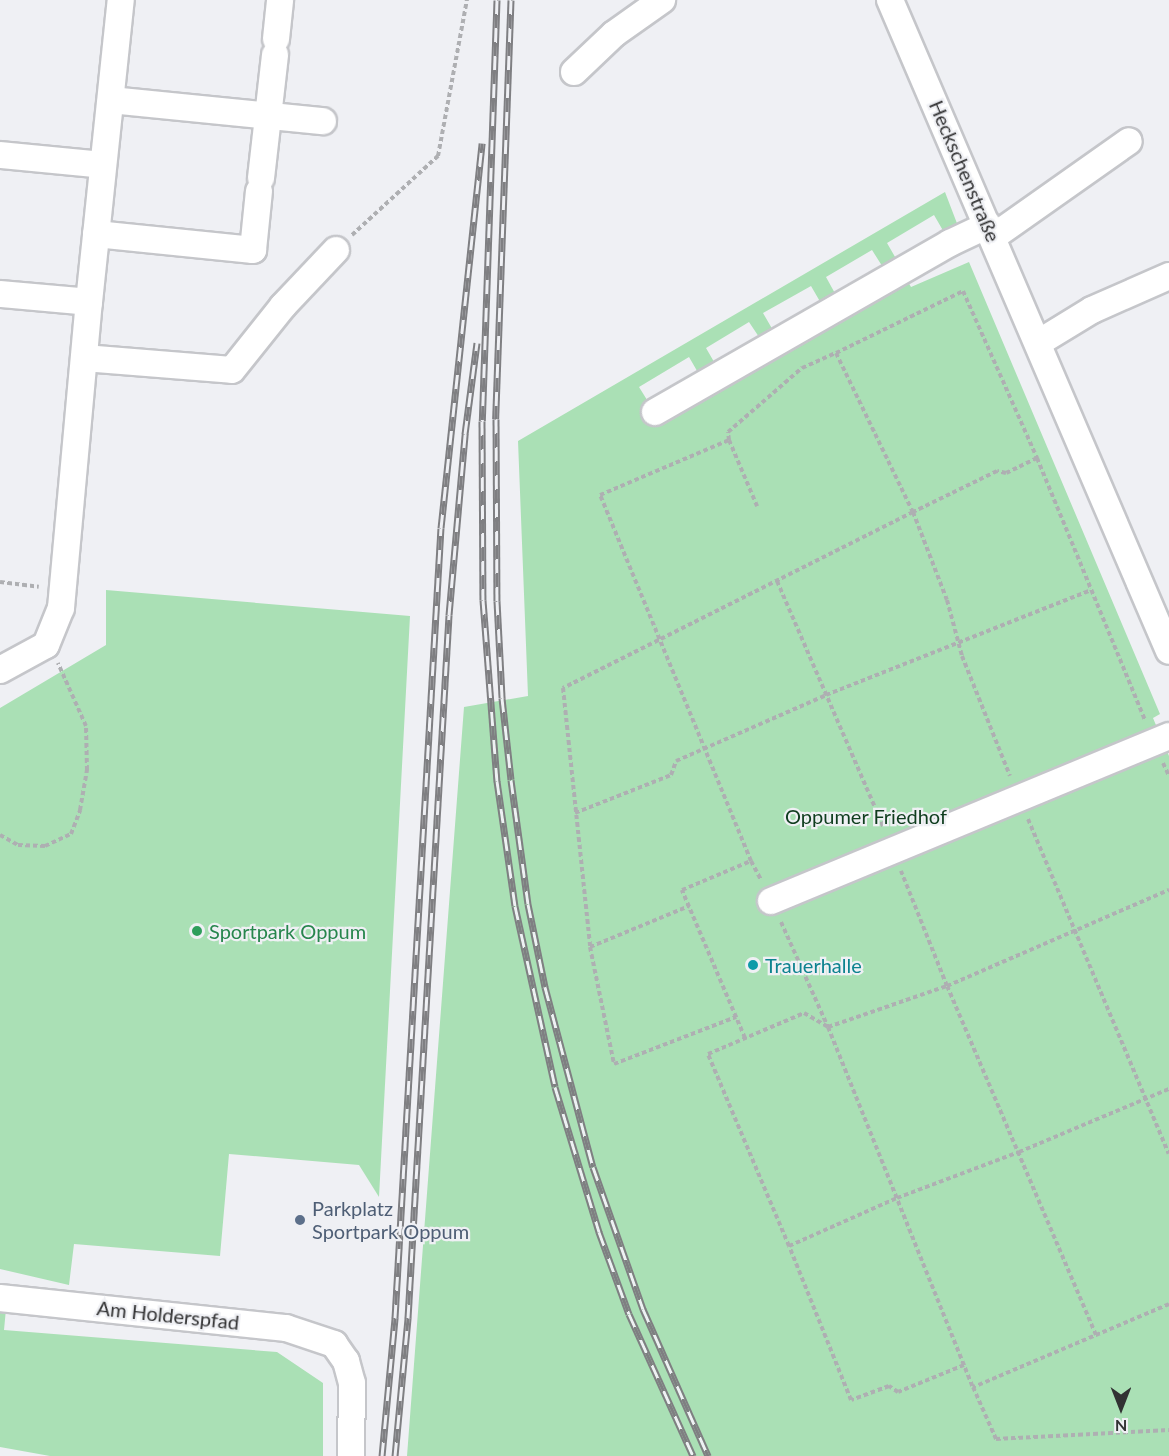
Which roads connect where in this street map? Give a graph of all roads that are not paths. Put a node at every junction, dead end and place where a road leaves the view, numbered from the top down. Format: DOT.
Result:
graph roads {
  1 [pos="121,0"];
  2 [pos="280,0"];
  3 [pos="662,0"];
  4 [pos="891,0"];
  5 [pos="574,72"];
  6 [pos="111,100"];
  7 [pos="269,115"];
  8 [pos="322,121"];
  9 [pos="1129,141"];
  10 [pos="0,155"];
  11 [pos="104,165"];
  12 [pos="990,231"];
  13 [pos="96,234"];
  14 [pos="336,250"];
  15 [pos="1169,276"];
  16 [pos="0,294"];
  17 [pos="89,302"];
  18 [pos="1038,343"];
  19 [pos="84,358"];
  20 [pos="655,412"];
  21 [pos="1169,651"];
  22 [pos="0,670"];
  23 [pos="1162,739"];
  24 [pos="771,901"];
  25 [pos="0,1298"];
  26 [pos="351,1456"];
  1 -- 6 [label="street"];
  2 -- 7 [label="street"];
  3 -- 5 [label="street"];
  4 -- 12 [label="street, Heckschenstraße"];
  6 -- 7 [label="street"];
  6 -- 11 [label="street"];
  7 -- 8 [label="street"];
  7 -- 13 [label="street"];
  9 -- 12 [label="street"];
  10 -- 11 [label="street"];
  11 -- 13 [label="street"];
  12 -- 18 [label="street, Heckschenstraße"];
  12 -- 20 [label="street"];
  13 -- 17 [label="street"];
  14 -- 19 [label="street"];
  15 -- 18 [label="street"];
  16 -- 17 [label="street"];
  17 -- 19 [label="street"];
  18 -- 21 [label="street, Heckschenstraße"];
  19 -- 22 [label="street"];
  23 -- 24 [label="street"];
  25 -- 26 [label="street, Am Holderspfad"];
}
